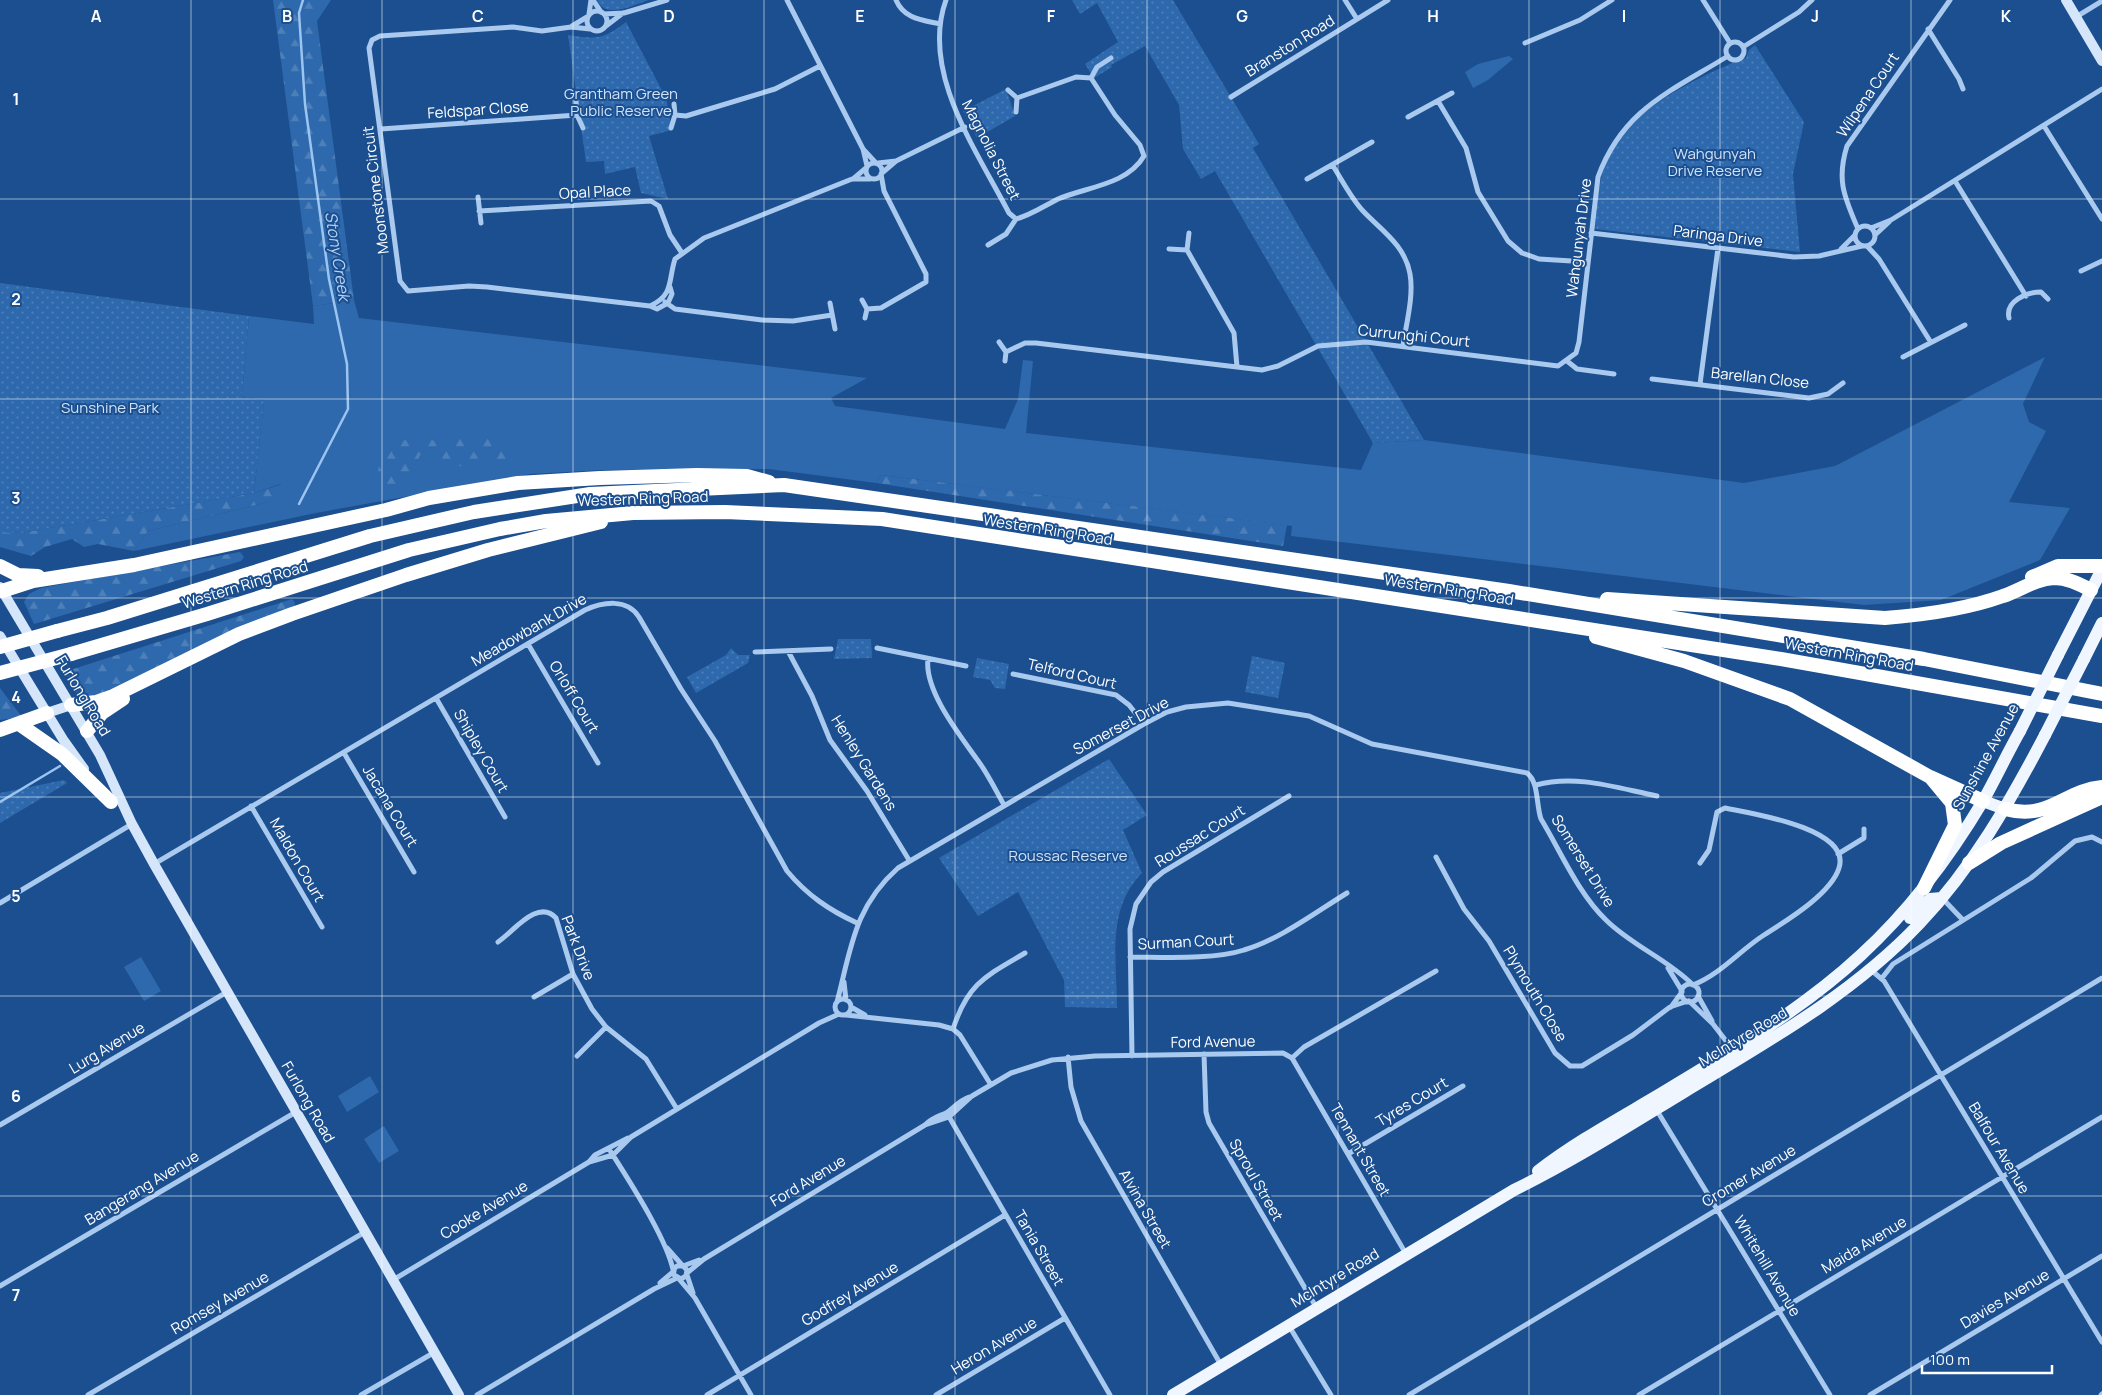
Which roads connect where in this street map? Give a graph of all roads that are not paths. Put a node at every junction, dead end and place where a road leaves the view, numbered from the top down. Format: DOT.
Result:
graph roads {
  1 [pos="592,0"];
  2 [pos="666,0"];
  3 [pos="787,0"];
  4 [pos="896,0"];
  5 [pos="946,0"];
  6 [pos="1345,0"];
  7 [pos="1388,0"];
  8 [pos="1612,0"];
  9 [pos="1703,0"];
  10 [pos="1812,0"];
  11 [pos="1950,0"];
  12 [pos="2066,0"];
  13 [pos="2102,1"];
  14 [pos="603,13"];
  15 [pos="624,13"];
  16 [pos="588,16"];
  17 [pos="2076,17"];
  18 [pos="1357,19"];
  19 [pos="940,24"];
  20 [pos="571,27"];
  21 [pos="606,27"];
  22 [pos="590,29"];
  23 [pos="1928,29"];
  24 [pos="1525,43"];
  25 [pos="1730,43"];
  26 [pos="1743,47"];
  27 [pos="1728,56"];
  28 [pos="1111,58"];
  29 [pos="2102,61"];
  30 [pos="820,66"];
  31 [pos="1091,78"];
  32 [pos="1963,89"];
  33 [pos="2102,89"];
  34 [pos="1008,90"];
  35 [pos="1452,93"];
  36 [pos="1231,97"];
  37 [pos="1017,98"];
  38 [pos="576,101"];
  39 [pos="1438,101"];
  40 [pos="674,104"];
  41 [pos="1016,112"];
  42 [pos="577,115"];
  43 [pos="675,116"];
  44 [pos="1408,117"];
  45 [pos="2044,126"];
  46 [pos="964,127"];
  47 [pos="583,128"];
  48 [pos="671,128"];
  49 [pos="381,129"];
  50 [pos="1372,142"];
  51 [pos="863,150"];
  52 [pos="896,161"];
  53 [pos="877,163"];
  54 [pos="1333,166"];
  55 [pos="866,167"];
  56 [pos="882,174"];
  57 [pos="872,179"];
  58 [pos="1307,179"];
  59 [pos="852,180"];
  60 [pos="1955,181"];
  61 [pos="884,192"];
  62 [pos="478,197"];
  63 [pos="480,211"];
  64 [pos="1852,214"];
  65 [pos="1016,219"];
  66 [pos="2102,219"];
  67 [pos="1891,220"];
  68 [pos="481,223"];
  69 [pos="1864,226"];
  70 [pos="1871,228"];
  71 [pos="1858,229"];
  72 [pos="1189,233"];
  73 [pos="1591,233"];
  74 [pos="1855,235"];
  75 [pos="1875,235"];
  76 [pos="1874,242"];
  77 [pos="988,245"];
  78 [pos="1865,246"];
  79 [pos="1169,248"];
  80 [pos="1718,248"];
  81 [pos="1187,250"];
  82 [pos="1841,250"];
  83 [pos="682,253"];
  84 [pos="1879,259"];
  85 [pos="2102,261"];
  86 [pos="1588,262"];
  87 [pos="2081,271"];
  88 [pos="2026,296"];
  89 [pos="2048,299"];
  90 [pos="862,300"];
  91 [pos="665,302"];
  92 [pos="830,302"];
  93 [pos="867,309"];
  94 [pos="832,315"];
  95 [pos="865,318"];
  96 [pos="2009,318"];
  97 [pos="1965,325"];
  98 [pos="835,329"];
  99 [pos="1930,341"];
  100 [pos="999,342"];
  101 [pos="1403,346"];
  102 [pos="1006,352"];
  103 [pos="1903,357"];
  104 [pos="1005,361"];
  105 [pos="1567,361"];
  106 [pos="1237,367"];
  107 [pos="1614,374"];
  108 [pos="1652,379"];
  109 [pos="1843,383"];
  110 [pos="1700,384"];
  111 [pos="784,486"];
  112 [pos="633,513"];
  113 [pos="0,566"];
  114 [pos="2102,568"];
  115 [pos="66,576"];
  116 [pos="1,590"];
  117 [pos="1509,591"];
  118 [pos="2097,592"];
  119 [pos="1970,604"];
  120 [pos="1463,608"];
  121 [pos="2102,623"];
  122 [pos="0,636"];
  123 [pos="528,644"];
  124 [pos="0,647"];
  125 [pos="877,648"];
  126 [pos="831,650"];
  127 [pos="788,651"];
  128 [pos="754,652"];
  129 [pos="199,654"];
  130 [pos="928,659"];
  131 [pos="966,666"];
  132 [pos="0,673"];
  133 [pos="1013,674"];
  134 [pos="2102,694"];
  135 [pos="436,698"];
  136 [pos="71,705"];
  137 [pos="47,712"];
  138 [pos="2102,716"];
  139 [pos="19,724"];
  140 [pos="1144,724"];
  141 [pos="0,730"];
  142 [pos="87,731"];
  143 [pos="344,753"];
  144 [pos="598,763"];
  145 [pos="1930,776"];
  146 [pos="1536,785"];
  147 [pos="2102,787"];
  148 [pos="1289,796"];
  149 [pos="1657,796"];
  150 [pos="2102,797"];
  151 [pos="1982,801"];
  152 [pos="111,802"];
  153 [pos="1004,805"];
  154 [pos="251,806"];
  155 [pos="2005,809"];
  156 [pos="506,817"];
  157 [pos="132,824"];
  158 [pos="1864,829"];
  159 [pos="2102,842"];
  160 [pos="1838,854"];
  161 [pos="1436,857"];
  162 [pos="908,860"];
  163 [pos="1969,863"];
  164 [pos="154,864"];
  165 [pos="1700,864"];
  166 [pos="414,872"];
  167 [pos="1924,888"];
  168 [pos="1347,893"];
  169 [pos="1942,898"];
  170 [pos="0,903"];
  171 [pos="1962,919"];
  172 [pos="857,924"];
  173 [pos="322,927"];
  174 [pos="498,942"];
  175 [pos="1874,943"];
  176 [pos="1025,953"];
  177 [pos="1860,956"];
  178 [pos="1130,957"];
  179 [pos="1665,963"];
  180 [pos="1870,970"];
  181 [pos="1436,971"];
  182 [pos="573,974"];
  183 [pos="1882,978"];
  184 [pos="2102,978"];
  185 [pos="843,979"];
  186 [pos="1708,980"];
  187 [pos="1692,984"];
  188 [pos="227,992"];
  189 [pos="1682,992"];
  190 [pos="1699,995"];
  191 [pos="534,997"];
  192 [pos="846,1000"];
  193 [pos="1688,1001"];
  194 [pos="838,1002"];
  195 [pos="851,1007"];
  196 [pos="1670,1007"];
  197 [pos="835,1009"];
  198 [pos="839,1014"];
  199 [pos="846,1015"];
  200 [pos="867,1016"];
  201 [pos="819,1023"];
  202 [pos="1713,1024"];
  203 [pos="606,1028"];
  204 [pos="953,1029"];
  205 [pos="1204,1054"];
  206 [pos="1735,1054"];
  207 [pos="577,1056"];
  208 [pos="1132,1056"];
  209 [pos="1068,1057"];
  210 [pos="1292,1058"];
  211 [pos="1941,1076"];
  212 [pos="991,1085"];
  213 [pos="1463,1086"];
  214 [pos="1653,1104"];
  215 [pos="677,1109"];
  216 [pos="296,1112"];
  217 [pos="948,1115"];
  218 [pos="2102,1117"];
  219 [pos="0,1125"];
  220 [pos="611,1152"];
  221 [pos="1348,1154"];
  222 [pos="2002,1178"];
  223 [pos="1718,1210"];
  224 [pos="1005,1215"];
  225 [pos="365,1232"];
  226 [pos="662,1241"];
  227 [pos="1406,1254"];
  228 [pos="2102,1256"];
  229 [pos="704,1259"];
  230 [pos="682,1266"];
  231 [pos="674,1270"];
  232 [pos="687,1273"];
  233 [pos="678,1279"];
  234 [pos="2064,1279"];
  235 [pos="393,1280"];
  236 [pos="0,1286"];
  237 [pos="654,1289"];
  238 [pos="695,1298"];
  239 [pos="1316,1308"];
  240 [pos="1779,1311"];
  241 [pos="1065,1318"];
  242 [pos="1288,1326"];
  243 [pos="2102,1342"];
  244 [pos="434,1352"];
  245 [pos="1221,1366"];
  246 [pos="740,1375"];
  247 [pos="88,1395"];
  248 [pos="361,1395"];
  249 [pos="459,1395"];
  250 [pos="477,1395"];
  251 [pos="707,1395"];
  252 [pos="751,1395"];
  253 [pos="936,1395"];
  254 [pos="1110,1395"];
  255 [pos="1173,1395"];
  256 [pos="1331,1395"];
  257 [pos="1409,1395"];
  258 [pos="1639,1395"];
  259 [pos="1830,1395"];
  260 [pos="1870,1395"];
  1 -- 14 [label="street"];
  1 -- 16 [label="street"];
  2 -- 15 [label="street"];
  3 -- 30 [label="street"];
  4 -- 19 [label="street"];
  5 -- 19 [label="street, Magnolia Street"];
  6 -- 18 [label="street"];
  7 -- 18 [label="street, Branston Road"];
  8 -- 24 [label="street"];
  9 -- 25 [label="street"];
  10 -- 26 [label="street"];
  11 -- 23 [label="street, Wilpena Court"];
  12 -- 17 [label="street"];
  13 -- 17 [label="street"];
  14 -- 15 [label="street"];
  14 -- 16 [label="street"];
  14 -- 21 [label="street"];
  15 -- 21 [label="street"];
  16 -- 20 [label="street, Moonstone Circuit"];
  16 -- 22 [label="street"];
  17 -- 29 [label="street"];
  18 -- 36 [label="street, Branston Road"];
  19 -- 46 [label="street, Magnolia Street"];
  20 -- 22 [label="street, Moonstone Circuit"];
  20 -- 49 [label="street, Moonstone Circuit"];
  21 -- 22 [label="street"];
  23 -- 32 [label="street"];
  23 -- 64 [label="street, Wilpena Court"];
  25 -- 26 [label="street"];
  25 -- 27 [label="street"];
  26 -- 27 [label="street"];
  27 -- 73 [label="street, Wahgunyah Drive"];
  28 -- 31 [label="street"];
  30 -- 43 [label="street"];
  30 -- 51 [label="street"];
  31 -- 37 [label="street"];
  31 -- 65 [label="street, Magnolia Street"];
  33 -- 45 [label="street"];
  34 -- 37 [label="street"];
  35 -- 39 [label="street"];
  37 -- 41 [label="street"];
  38 -- 42 [label="street"];
  39 -- 44 [label="street"];
  39 -- 86 [label="street"];
  40 -- 43 [label="street"];
  42 -- 47 [label="street"];
  42 -- 49 [label="street, Feldspar Close"];
  43 -- 48 [label="street"];
  45 -- 60 [label="street"];
  45 -- 66 [label="street"];
  46 -- 52 [label="street"];
  46 -- 65 [label="street, Magnolia Street"];
  49 -- 91 [label="street, Moonstone Circuit"];
  50 -- 54 [label="street"];
  51 -- 53 [label="street"];
  51 -- 55 [label="street"];
  52 -- 53 [label="street"];
  52 -- 56 [label="street"];
  53 -- 55 [label="street"];
  53 -- 56 [label="street"];
  54 -- 58 [label="street"];
  54 -- 101 [label="street"];
  55 -- 57 [label="street"];
  55 -- 59 [label="street"];
  56 -- 57 [label="street"];
  56 -- 61 [label="street"];
  57 -- 59 [label="street"];
  57 -- 61 [label="street"];
  59 -- 83 [label="street"];
  60 -- 67 [label="street"];
  60 -- 88 [label="street"];
  61 -- 93 [label="street"];
  62 -- 63 [label="street"];
  63 -- 68 [label="street"];
  63 -- 83 [label="street, Opal Place"];
  64 -- 69 [label="street, Wilpena Court"];
  64 -- 71 [label="street, Wilpena Court"];
  65 -- 77 [label="street"];
  67 -- 70 [label="street"];
  67 -- 75 [label="street"];
  69 -- 70 [label="street"];
  69 -- 71 [label="street"];
  70 -- 75 [label="street"];
  71 -- 74 [label="street"];
  72 -- 81 [label="street"];
  73 -- 80 [label="street, Paringa Drive"];
  73 -- 86 [label="street, Wahgunyah Drive"];
  74 -- 78 [label="street"];
  74 -- 82 [label="street"];
  75 -- 76 [label="street"];
  76 -- 78 [label="street"];
  76 -- 84 [label="street"];
  78 -- 82 [label="street, Paringa Drive"];
  78 -- 84 [label="street"];
  79 -- 81 [label="street"];
  80 -- 82 [label="street, Paringa Drive"];
  80 -- 110 [label="street, Barellan Close"];
  81 -- 106 [label="street"];
  83 -- 91 [label="street"];
  84 -- 99 [label="street"];
  85 -- 87 [label="street"];
  86 -- 105 [label="street, Wahgunyah Drive"];
  88 -- 89 [label="street"];
  88 -- 96 [label="street"];
  90 -- 93 [label="street"];
  91 -- 94 [label="street"];
  92 -- 94 [label="street"];
  93 -- 95 [label="street"];
  94 -- 98 [label="street"];
  97 -- 99 [label="street"];
  99 -- 103 [label="street"];
  100 -- 102 [label="street"];
  101 -- 105 [label="street, Currunghi Court"];
  101 -- 106 [label="street, Currunghi Court"];
  102 -- 104 [label="street"];
  102 -- 106 [label="street, Currunghi Court"];
  105 -- 107 [label="street"];
  108 -- 110 [label="street, Barellan Close"];
  109 -- 110 [label="street, Barellan Close"];
  111 -- 115 [label="highway"];
  111 -- 117 [label="highway, Western Ring Road"];
  111 -- 124 [label="highway, Western Ring Road, bridge"];
  112 -- 120 [label="highway, Western Ring Road"];
  112 -- 129 [label="highway"];
  112 -- 132 [label="highway, Western Ring Road, bridge"];
  113 -- 115 [label="highway"];
  114 -- 118 [label="main road, Sunshine Avenue"];
  114 -- 119 [label="highway"];
  115 -- 116 [label="highway"];
  116 -- 136 [label="street, Furlong Road"];
  117 -- 119 [label="highway"];
  117 -- 134 [label="highway, Western Ring Road"];
  118 -- 119 [label="highway"];
  118 -- 151 [label="main road, Sunshine Avenue, bridge"];
  120 -- 138 [label="highway, Western Ring Road"];
  120 -- 145 [label="highway"];
  121 -- 155 [label="main road, bridge"];
  122 -- 137 [label="street, Furlong Road"];
  123 -- 135 [label="street, Meadowbank Drive"];
  123 -- 144 [label="street, Orloff Court"];
  123 -- 172 [label="street, Meadowbank Drive"];
  125 -- 130 [label="street"];
  126 -- 127 [label="street"];
  127 -- 128 [label="street"];
  127 -- 162 [label="street, Henley Gardens"];
  129 -- 136 [label="highway"];
  129 -- 142 [label="highway"];
  130 -- 131 [label="street"];
  130 -- 153 [label="street"];
  133 -- 140 [label="street, Telford Court"];
  135 -- 143 [label="street, Meadowbank Drive"];
  135 -- 156 [label="street, Shipley Court"];
  136 -- 137 [label="street"];
  136 -- 142 [label="street, Furlong Road"];
  137 -- 139 [label="highway"];
  137 -- 152 [label="street, Furlong Road"];
  139 -- 141 [label="highway"];
  139 -- 152 [label="highway"];
  140 -- 146 [label="street, Somerset Drive"];
  140 -- 153 [label="street, Somerset Drive"];
  142 -- 157 [label="street, Furlong Road"];
  143 -- 154 [label="street, Meadowbank Drive"];
  143 -- 166 [label="street, Jacana Court"];
  145 -- 151 [label="highway"];
  145 -- 167 [label="highway"];
  146 -- 149 [label="street"];
  146 -- 179 [label="street, Somerset Drive"];
  147 -- 155 [label="highway"];
  148 -- 178 [label="street, Roussac Court"];
  150 -- 163 [label="highway"];
  151 -- 155 [label="main road"];
  151 -- 167 [label="main road, Sunshine Avenue"];
  152 -- 157 [label="street, Furlong Road"];
  153 -- 162 [label="street, Somerset Drive"];
  154 -- 164 [label="street, Meadowbank Drive"];
  154 -- 173 [label="street, Maldon Court"];
  155 -- 163 [label="main road"];
  157 -- 164 [label="street, Furlong Road"];
  157 -- 170 [label="street"];
  158 -- 160 [label="street"];
  159 -- 171 [label="street"];
  160 -- 165 [label="street"];
  160 -- 186 [label="street"];
  161 -- 196 [label="street, Plymouth Close"];
  162 -- 172 [label="street, Somerset Drive"];
  163 -- 169 [label="main road"];
  164 -- 188 [label="street, Furlong Road"];
  167 -- 175 [label="main road, Sunshine Avenue"];
  168 -- 178 [label="street, Surman Court"];
  169 -- 171 [label="street"];
  169 -- 175 [label="main road"];
  169 -- 180 [label="main road, McIntyre Road"];
  171 -- 183 [label="street"];
  172 -- 185 [label="street, Somerset Drive"];
  174 -- 182 [label="street, Park Drive"];
  175 -- 177 [label="main road, McIntyre Road"];
  176 -- 204 [label="street"];
  177 -- 180 [label="main road"];
  177 -- 206 [label="main road, McIntyre Road"];
  178 -- 208 [label="street, Roussac Court"];
  179 -- 187 [label="street, Somerset Drive"];
  179 -- 189 [label="street, Somerset Drive"];
  180 -- 183 [label="street, Balfour Avenue"];
  180 -- 206 [label="main road, McIntyre Road"];
  181 -- 210 [label="street"];
  182 -- 191 [label="street"];
  182 -- 203 [label="street, Park Drive"];
  183 -- 211 [label="street, Balfour Avenue"];
  184 -- 211 [label="street, Cromer Avenue"];
  185 -- 192 [label="street, Somerset Drive"];
  185 -- 194 [label="street, Somerset Drive"];
  186 -- 187 [label="street"];
  186 -- 190 [label="street"];
  187 -- 189 [label="street"];
  187 -- 190 [label="street"];
  188 -- 216 [label="street, Furlong Road"];
  188 -- 219 [label="street, Lurg Avenue"];
  189 -- 193 [label="street"];
  189 -- 196 [label="street, Plymouth Close"];
  190 -- 193 [label="street"];
  190 -- 202 [label="street"];
  192 -- 194 [label="street"];
  192 -- 195 [label="street"];
  193 -- 196 [label="street, Plymouth Close"];
  193 -- 202 [label="street"];
  194 -- 197 [label="street"];
  195 -- 199 [label="street"];
  195 -- 200 [label="street"];
  197 -- 198 [label="street"];
  197 -- 201 [label="street, Cooke Avenue"];
  198 -- 199 [label="street"];
  198 -- 201 [label="street, Cooke Avenue"];
  199 -- 200 [label="street"];
  200 -- 204 [label="street"];
  201 -- 215 [label="street, Cooke Avenue"];
  202 -- 206 [label="street"];
  203 -- 207 [label="street"];
  203 -- 215 [label="street, Park Drive"];
  204 -- 212 [label="street"];
  205 -- 208 [label="street, Ford Avenue"];
  205 -- 210 [label="street, Ford Avenue"];
  205 -- 239 [label="street, Sproul Street"];
  206 -- 214 [label="main road, McIntyre Road"];
  208 -- 209 [label="street, Ford Avenue"];
  209 -- 212 [label="street, Ford Avenue"];
  209 -- 245 [label="street, Alvina Street"];
  210 -- 221 [label="street, Tennant Street"];
  211 -- 222 [label="street, Balfour Avenue"];
  211 -- 223 [label="street, Cromer Avenue"];
  212 -- 217 [label="street, Ford Avenue"];
  213 -- 221 [label="street, Tyres Court"];
  214 -- 223 [label="street, Whitehill Avenue"];
  214 -- 227 [label="main road, McIntyre Road"];
  215 -- 220 [label="street, Cooke Avenue"];
  216 -- 225 [label="street, Furlong Road"];
  216 -- 236 [label="street, Bangerang Avenue"];
  217 -- 224 [label="street, Tania Street"];
  217 -- 229 [label="street, Ford Avenue"];
  218 -- 222 [label="street, Maida Avenue"];
  220 -- 226 [label="street"];
  220 -- 235 [label="street, Cooke Avenue"];
  221 -- 227 [label="street, Tennant Street"];
  222 -- 234 [label="street, Balfour Avenue"];
  222 -- 240 [label="street, Maida Avenue"];
  223 -- 240 [label="street, Whitehill Avenue"];
  223 -- 257 [label="street, Cromer Avenue"];
  224 -- 241 [label="street, Tania Street"];
  224 -- 246 [label="street, Godfrey Avenue"];
  225 -- 235 [label="street, Furlong Road"];
  225 -- 247 [label="street, Romsey Avenue"];
  226 -- 230 [label="street"];
  226 -- 231 [label="street"];
  227 -- 239 [label="main road, McIntyre Road"];
  228 -- 234 [label="street, Davies Avenue"];
  229 -- 230 [label="street, Ford Avenue"];
  229 -- 232 [label="street, Ford Avenue"];
  230 -- 231 [label="street, Ford Avenue"];
  230 -- 232 [label="street"];
  231 -- 233 [label="street"];
  231 -- 237 [label="street"];
  232 -- 233 [label="street, Ford Avenue"];
  232 -- 238 [label="street"];
  233 -- 237 [label="street"];
  233 -- 238 [label="street"];
  234 -- 243 [label="street, Balfour Avenue"];
  234 -- 260 [label="street, Davies Avenue"];
  235 -- 244 [label="street, Furlong Road"];
  237 -- 250 [label="street"];
  238 -- 246 [label="street"];
  239 -- 242 [label="main road, McIntyre Road"];
  240 -- 258 [label="street, Maida Avenue"];
  240 -- 259 [label="street, Whitehill Avenue"];
  241 -- 253 [label="street, Heron Avenue"];
  241 -- 254 [label="street, Tania Street"];
  242 -- 245 [label="main road, McIntyre Road"];
  242 -- 256 [label="street"];
  244 -- 248 [label="street"];
  244 -- 249 [label="street, Furlong Road"];
  245 -- 255 [label="main road, McIntyre Road"];
  246 -- 251 [label="street, Godfrey Avenue"];
  246 -- 252 [label="street"];
}
